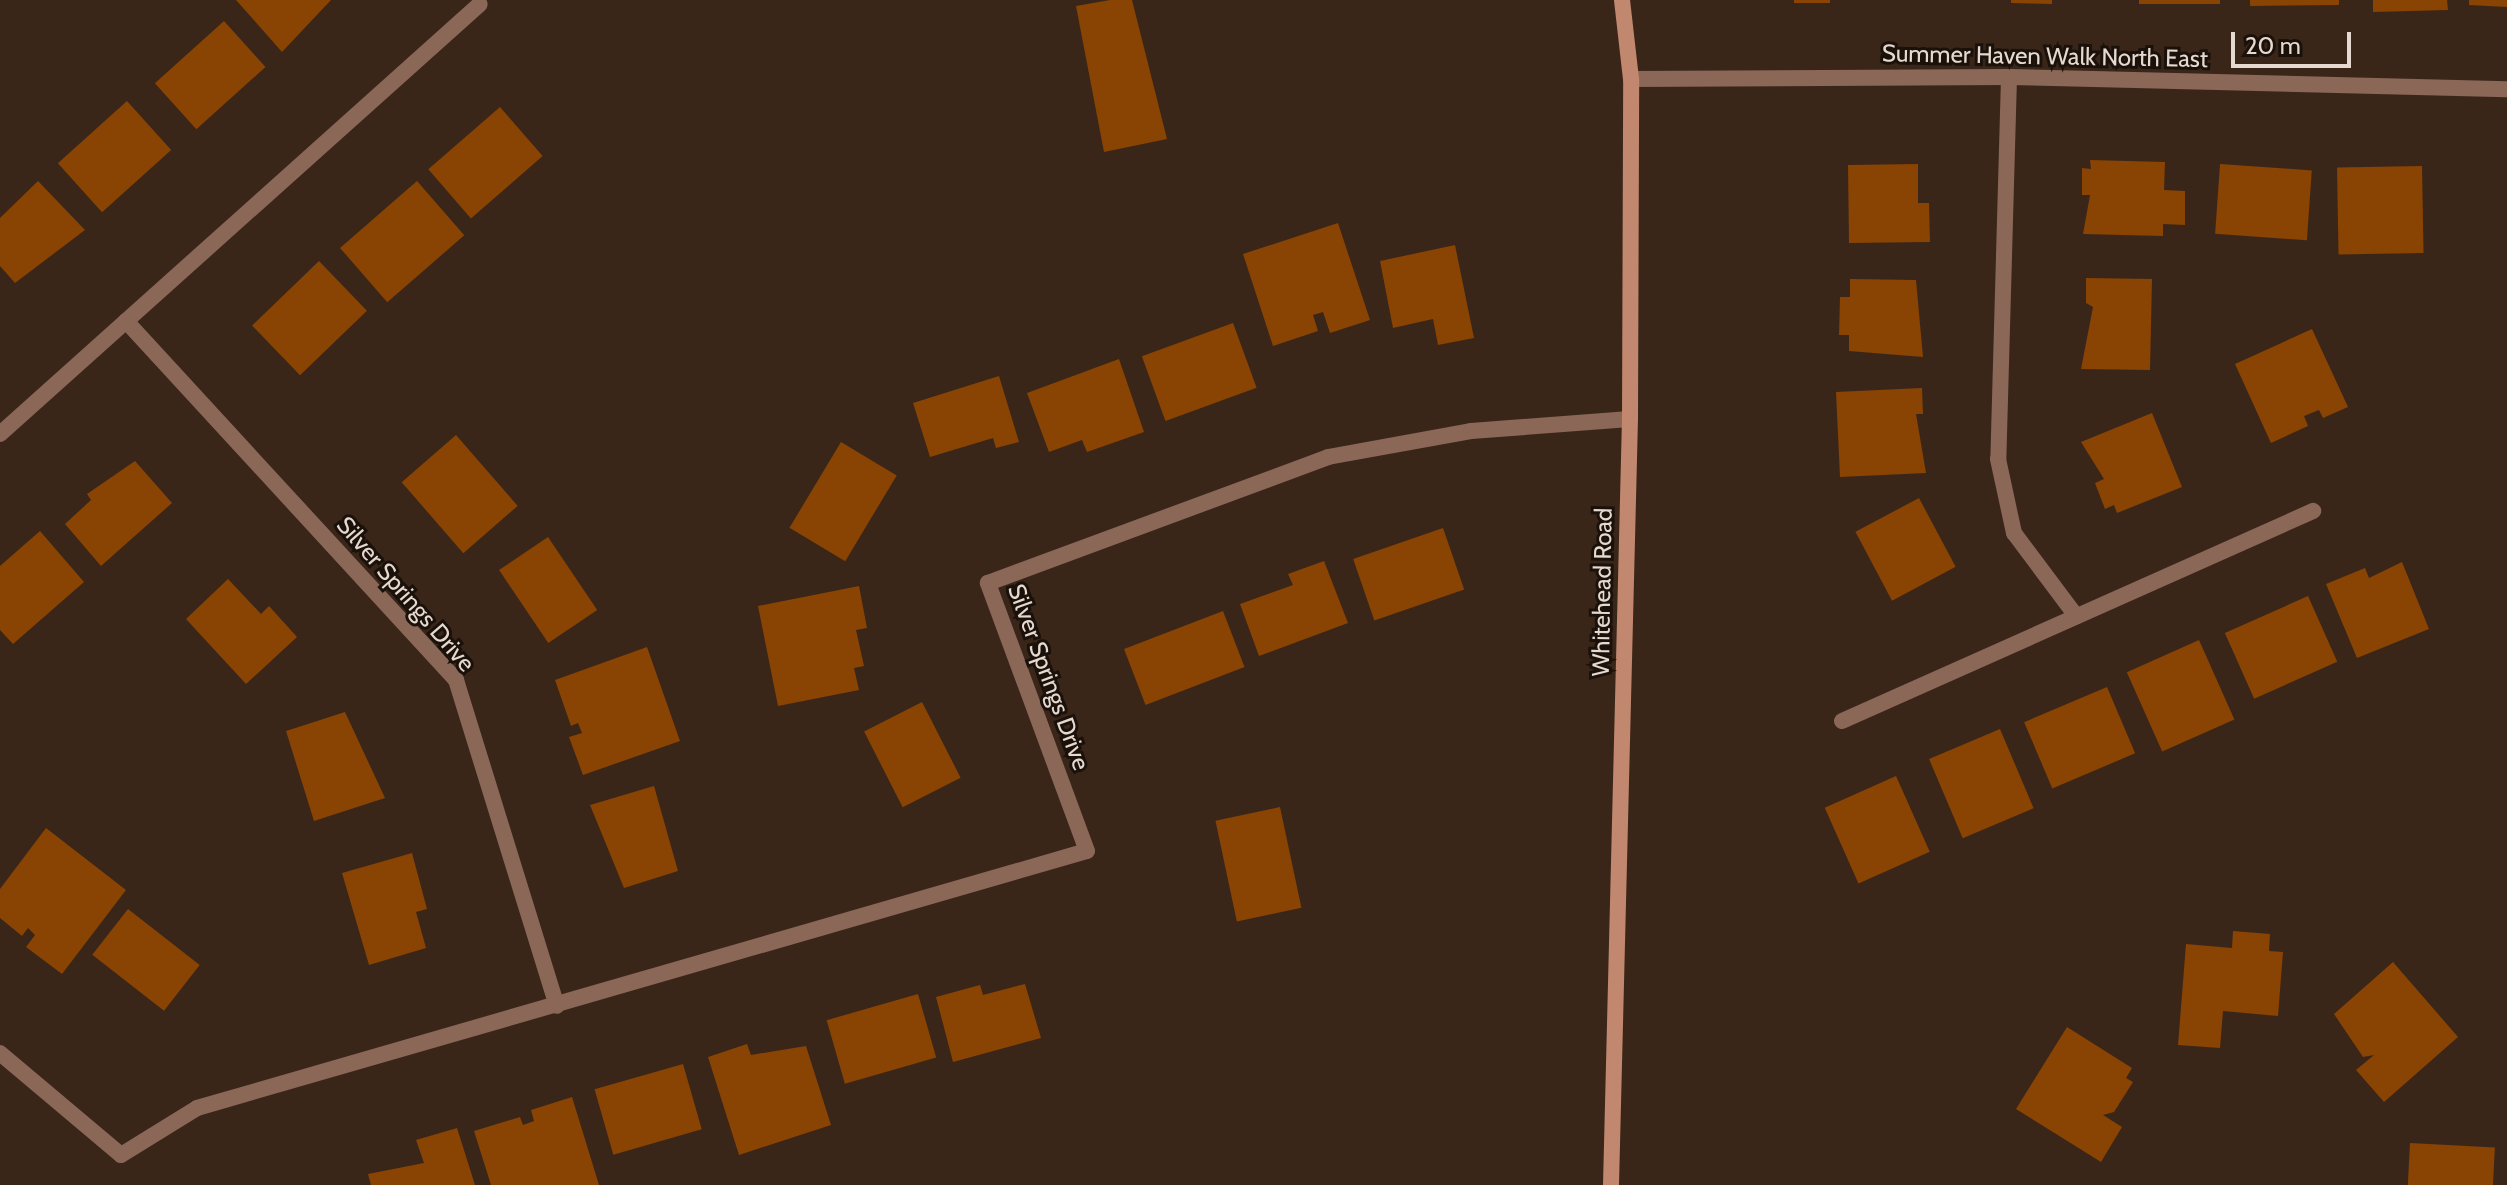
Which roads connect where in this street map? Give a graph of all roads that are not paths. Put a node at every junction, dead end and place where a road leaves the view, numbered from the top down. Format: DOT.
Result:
graph roads {
  1 [pos="1622,0"];
  2 [pos="480,4"];
  3 [pos="2009,77"];
  4 [pos="1631,79"];
  5 [pos="2507,89"];
  6 [pos="126,321"];
  7 [pos="1630,419"];
  8 [pos="0,434"];
  9 [pos="2313,511"];
  10 [pos="2076,616"];
  11 [pos="1842,721"];
  12 [pos="557,1006"];
  13 [pos="0,1053"];
  14 [pos="1611,1185"];
  1 -- 4 [label="street, Whitehead Road"];
  2 -- 6 [label="street"];
  3 -- 4 [label="street, Summer Haven Walk North East"];
  3 -- 5 [label="street, Summer Haven Walk North East"];
  3 -- 10 [label="street"];
  4 -- 7 [label="street, Whitehead Road"];
  6 -- 8 [label="street"];
  6 -- 12 [label="street, Silver Springs Drive"];
  7 -- 12 [label="street, Silver Springs Drive"];
  7 -- 14 [label="street, Whitehead Road"];
  9 -- 10 [label="street"];
  10 -- 11 [label="street"];
  12 -- 13 [label="street, Silver Springs Drive"];
}
